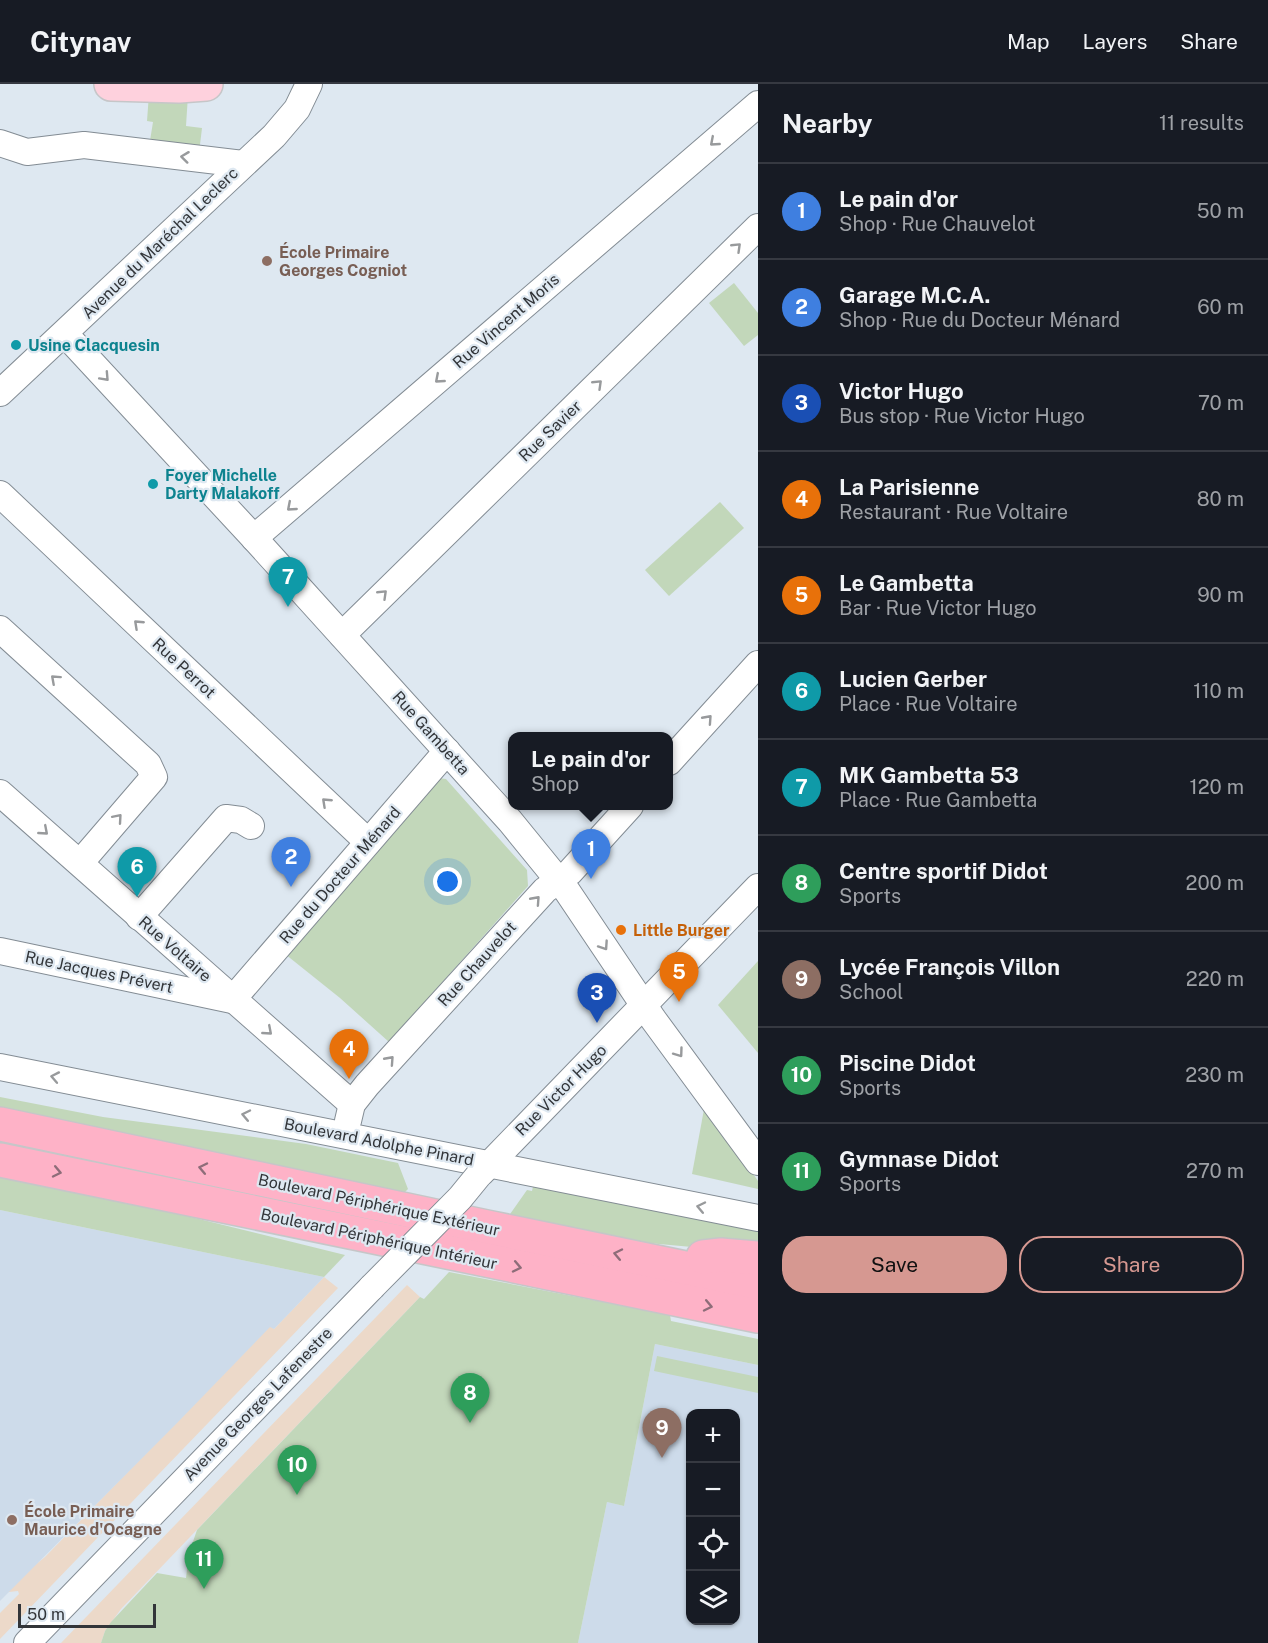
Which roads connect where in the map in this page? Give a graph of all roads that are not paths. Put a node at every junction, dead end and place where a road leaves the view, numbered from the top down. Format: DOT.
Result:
graph roads {
  1 [pos="111,84"];
  2 [pos="206,84"];
  3 [pos="309,84"];
  4 [pos="758,104"];
  5 [pos="0,143"];
  6 [pos="243,164"];
  7 [pos="758,227"];
  8 [pos="65,334"];
  9 [pos="0,393"];
  10 [pos="0,494"];
  11 [pos="254,538"];
  12 [pos="0,630"];
  13 [pos="342,635"];
  14 [pos="758,664"];
  15 [pos="447,751"];
  16 [pos="673,758"];
  17 [pos="0,793"];
  18 [pos="626,810"];
  19 [pos="251,826"];
  20 [pos="368,842"];
  21 [pos="80,862"];
  22 [pos="559,881"];
  23 [pos="758,887"];
  24 [pos="139,917"];
  25 [pos="0,951"];
  26 [pos="232,1000"];
  27 [pos="644,1005"];
  28 [pos="0,1067"];
  29 [pos="352,1104"];
  30 [pos="0,1124"];
  31 [pos="346,1136"];
  32 [pos="0,1160"];
  33 [pos="758,1162"];
  34 [pos="483,1170"];
  35 [pos="758,1218"];
  36 [pos="758,1258"];
  37 [pos="652,1261"];
  38 [pos="758,1283"];
  39 [pos="758,1316"];
  40 [pos="27,1643"];
  1 -- 2 [label="main road"];
  3 -- 6 [label="street, Avenue du Maréchal Leclerc"];
  4 -- 11 [label="street, Rue Vincent Moris, one-way"];
  6 -- 5 [label="street, one-way"];
  6 -- 8 [label="street, Avenue du Maréchal Leclerc"];
  13 -- 7 [label="street, Rue Savier, one-way"];
  8 -- 9 [label="street, Avenue du Maréchal Leclerc"];
  8 -- 11 [label="street, Rue Gambetta, one-way"];
  20 -- 10 [label="street, Rue Perrot, one-way"];
  11 -- 13 [label="street, Rue Gambetta"];
  21 -- 12 [label="street, one-way"];
  13 -- 15 [label="street, Rue Gambetta"];
  16 -- 14 [label="street, one-way"];
  15 -- 20 [label="street, Rue du Docteur Ménard"];
  15 -- 22 [label="street, Rue Gambetta"];
  17 -- 21 [label="street, Rue Voltaire, one-way"];
  18 -- 22 [label="street, Rue Chauvelot"];
  19 -- 24 [label="street"];
  20 -- 26 [label="street, Rue du Docteur Ménard"];
  21 -- 24 [label="street, Rue Voltaire"];
  22 -- 27 [label="street, Rue Gambetta, one-way"];
  29 -- 22 [label="street, Rue Chauvelot, one-way"];
  23 -- 27 [label="street, Rue Victor Hugo"];
  24 -- 26 [label="street, Rue Voltaire"];
  25 -- 26 [label="street, Rue Jacques Prévert"];
  26 -- 29 [label="street, Rue Voltaire, one-way"];
  27 -- 33 [label="street, Rue Gambetta, one-way"];
  27 -- 34 [label="street, Rue Victor Hugo"];
  31 -- 28 [label="street, Boulevard Adolphe Pinard, one-way"];
  29 -- 31 [label="street"];
  37 -- 30 [label="highway, Boulevard Périphérique Extérieur, one-way"];
  31 -- 34 [label="street, Boulevard Adolphe Pinard"];
  32 -- 39 [label="highway, Boulevard Périphérique Intérieur, one-way"];
  35 -- 34 [label="street, Boulevard Adolphe Pinard, one-way"];
  34 -- 40 [label="street, Avenue Georges Lafenestre, bridge"];
  36 -- 37 [label="highway"];
  37 -- 38 [label="highway, Boulevard Périphérique Extérieur"];
}
